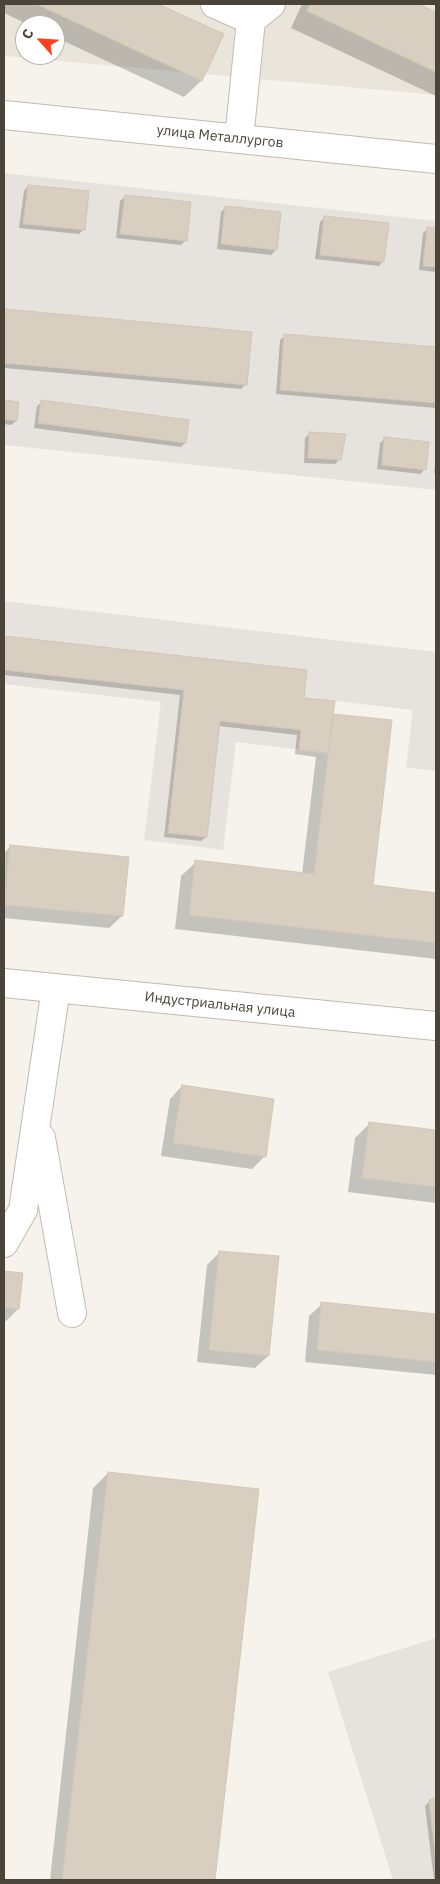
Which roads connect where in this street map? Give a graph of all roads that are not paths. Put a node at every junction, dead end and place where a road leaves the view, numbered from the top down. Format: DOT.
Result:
graph roads {
  1 [pos="216,4"];
  2 [pos="261,12"];
  3 [pos="4,115"];
  4 [pos="239,139"];
  5 [pos="436,159"];
  6 [pos="56,988"];
  7 [pos="11,989"];
  8 [pos="436,1026"];
  9 [pos="37,1117"];
  10 [pos="4,1243"];
  11 [pos="72,1313"];
  1 -- 2 [label="street"];
  2 -- 4 [label="street"];
  3 -- 4 [label="street, улица Металлургов"];
  4 -- 5 [label="street, улица Металлургов"];
  6 -- 7 [label="street, Индустриальная улица"];
  6 -- 8 [label="street, Индустриальная улица"];
  6 -- 9 [label="street"];
  9 -- 10 [label="street"];
  9 -- 11 [label="street"];
}
